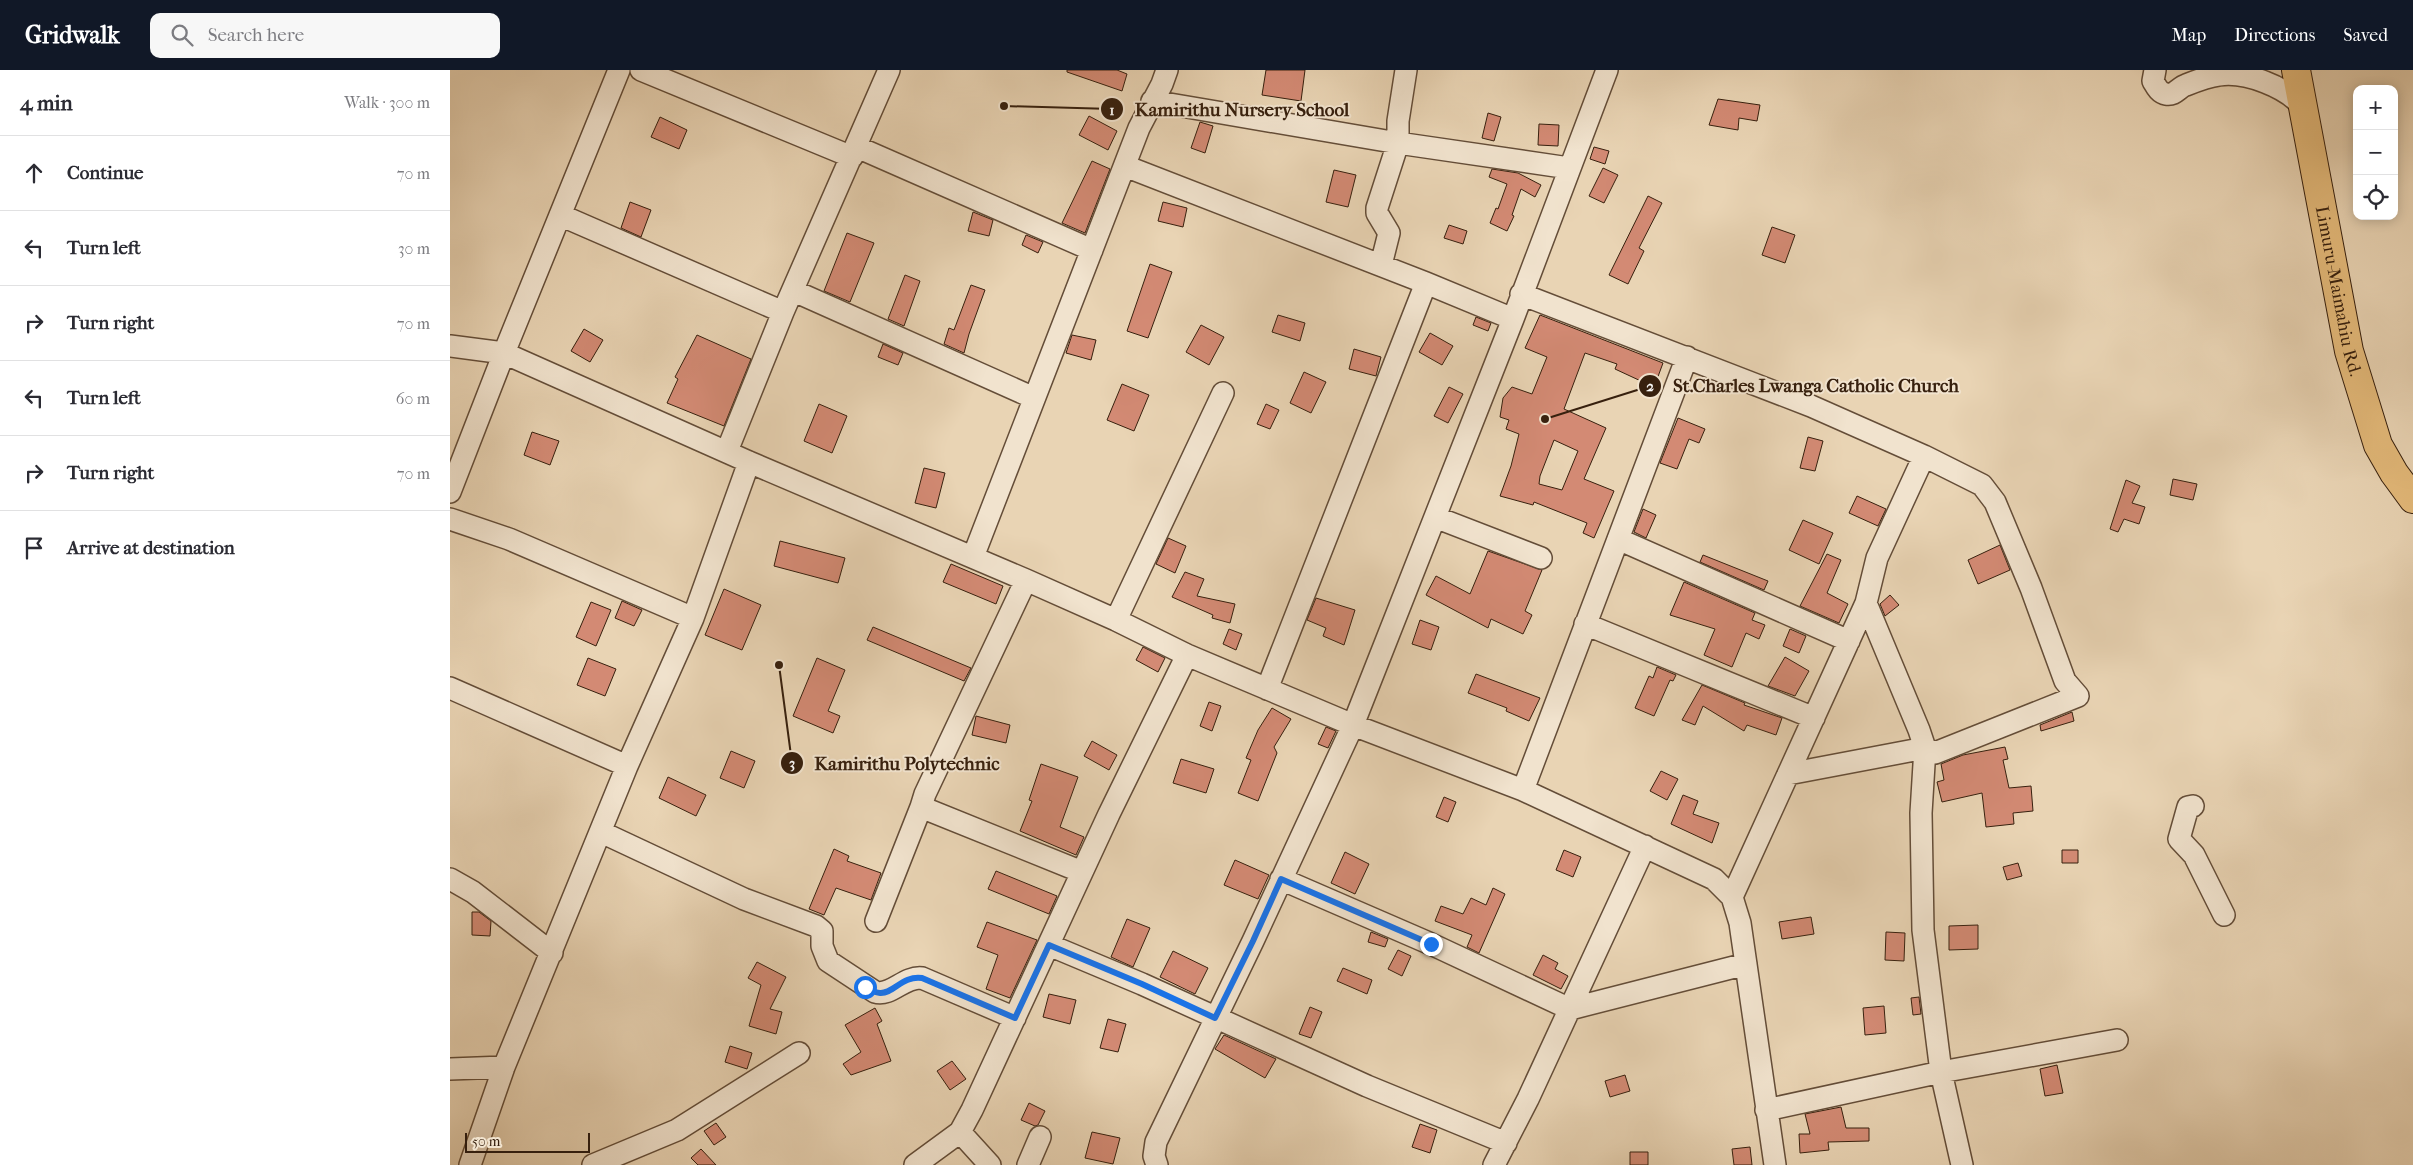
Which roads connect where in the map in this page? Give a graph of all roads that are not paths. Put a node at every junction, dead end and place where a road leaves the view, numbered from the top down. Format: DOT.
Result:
graph roads {
  1 [pos="619,70"];
  2 [pos="641,70"];
  3 [pos="889,70"];
  4 [pos="1166,70"];
  5 [pos="1406,70"];
  6 [pos="1607,70"];
  7 [pos="2155,70"];
  8 [pos="2296,70"];
  9 [pos="2190,78"];
  10 [pos="1152,101"];
  11 [pos="2303,108"];
  12 [pos="1398,143"];
  13 [pos="855,152"];
  14 [pos="1125,166"];
  15 [pos="1569,168"];
  16 [pos="560,215"];
  17 [pos="1092,250"];
  18 [pos="1381,265"];
  19 [pos="1426,283"];
  20 [pos="794,292"];
  21 [pos="1521,294"];
  22 [pos="783,312"];
  23 [pos="1513,319"];
  24 [pos="450,346"];
  25 [pos="504,353"];
  26 [pos="1687,358"];
  27 [pos="1223,393"];
  28 [pos="1034,398"];
  29 [pos="727,451"];
  30 [pos="1924,456"];
  31 [pos="749,462"];
  32 [pos="450,492"];
  33 [pos="2413,499"];
  34 [pos="1435,517"];
  35 [pos="450,519"];
  36 [pos="1618,539"];
  37 [pos="973,557"];
  38 [pos="1541,558"];
  39 [pos="1026,580"];
  40 [pos="1866,603"];
  41 [pos="693,618"];
  42 [pos="1116,620"];
  43 [pos="1585,624"];
  44 [pos="1849,641"];
  45 [pos="1187,655"];
  46 [pos="450,688"];
  47 [pos="1267,688"];
  48 [pos="1814,718"];
  49 [pos="1353,725"];
  50 [pos="1924,748"];
  51 [pos="627,766"];
  52 [pos="1788,774"];
  53 [pos="1523,790"];
  54 [pos="2193,806"];
  55 [pos="921,807"];
  56 [pos="601,832"];
  57 [pos="1645,846"];
  58 [pos="1082,872"];
  59 [pos="450,879"];
  60 [pos="1281,879"];
  61 [pos="1732,897"];
  62 [pos="2224,915"];
  63 [pos="876,921"];
  64 [pos="1049,945"];
  65 [pos="552,953"];
  66 [pos="1746,964"];
  67 [pos="1570,1009"];
  68 [pos="1015,1018"];
  69 [pos="1215,1018"];
  70 [pos="2117,1040"];
  71 [pos="799,1053"];
  72 [pos="504,1067"];
  73 [pos="450,1069"];
  74 [pos="1941,1072"];
  75 [pos="1766,1110"];
  76 [pos="960,1132"];
  77 [pos="1040,1137"];
  78 [pos="1506,1143"];
  79 [pos="470,1165"];
  80 [pos="593,1165"];
  81 [pos="915,1165"];
  82 [pos="990,1165"];
  83 [pos="1028,1165"];
  84 [pos="1157,1165"];
  85 [pos="1494,1165"];
  86 [pos="1775,1165"];
  87 [pos="1962,1165"];
  1 -- 16 [label="street"];
  2 -- 13 [label="street"];
  3 -- 13 [label="street"];
  4 -- 10 [label="street"];
  5 -- 12 [label="street"];
  6 -- 15 [label="street"];
  7 -- 9 [label="street"];
  8 -- 11 [label="highway, Limuru-Maimahiu Rd."];
  9 -- 11 [label="street"];
  10 -- 12 [label="street"];
  10 -- 14 [label="street"];
  11 -- 33 [label="highway, Limuru-Maimahiu Rd."];
  12 -- 15 [label="street"];
  12 -- 18 [label="street"];
  13 -- 17 [label="street"];
  13 -- 20 [label="street"];
  14 -- 17 [label="street"];
  14 -- 18 [label="street"];
  15 -- 21 [label="street"];
  16 -- 22 [label="street"];
  16 -- 25 [label="street"];
  17 -- 28 [label="street"];
  18 -- 19 [label="street"];
  19 -- 23 [label="street"];
  19 -- 47 [label="street"];
  20 -- 22 [label="street"];
  20 -- 28 [label="street"];
  21 -- 23 [label="street"];
  21 -- 26 [label="street"];
  22 -- 29 [label="street"];
  23 -- 34 [label="street"];
  24 -- 25 [label="street"];
  25 -- 29 [label="street"];
  25 -- 32 [label="street"];
  26 -- 30 [label="street"];
  26 -- 36 [label="street"];
  27 -- 42 [label="street"];
  28 -- 37 [label="street"];
  29 -- 31 [label="street"];
  30 -- 40 [label="street"];
  30 -- 50 [label="street"];
  31 -- 37 [label="street"];
  31 -- 41 [label="street"];
  34 -- 38 [label="street"];
  34 -- 49 [label="street"];
  35 -- 41 [label="street"];
  36 -- 43 [label="street"];
  36 -- 44 [label="street"];
  37 -- 39 [label="street"];
  39 -- 42 [label="street"];
  39 -- 55 [label="street"];
  40 -- 44 [label="street"];
  40 -- 50 [label="street"];
  41 -- 51 [label="street"];
  42 -- 45 [label="street"];
  43 -- 48 [label="street"];
  43 -- 53 [label="street"];
  44 -- 48 [label="street"];
  45 -- 47 [label="street"];
  45 -- 58 [label="street"];
  46 -- 51 [label="street"];
  47 -- 49 [label="street"];
  48 -- 52 [label="street"];
  49 -- 53 [label="street"];
  49 -- 60 [label="street"];
  50 -- 52 [label="street"];
  50 -- 74 [label="street"];
  51 -- 56 [label="street"];
  52 -- 61 [label="street"];
  53 -- 57 [label="street"];
  54 -- 62 [label="street"];
  55 -- 58 [label="street"];
  55 -- 63 [label="street"];
  56 -- 65 [label="street"];
  56 -- 68 [label="street"];
  57 -- 61 [label="street"];
  57 -- 67 [label="street"];
  58 -- 64 [label="street"];
  59 -- 65 [label="street"];
  60 -- 67 [label="street"];
  60 -- 69 [label="street"];
  61 -- 66 [label="street"];
  64 -- 68 [label="street"];
  64 -- 69 [label="street"];
  65 -- 72 [label="street"];
  66 -- 67 [label="street"];
  66 -- 75 [label="street"];
  67 -- 78 [label="street"];
  68 -- 76 [label="street"];
  69 -- 78 [label="street"];
  69 -- 84 [label="street"];
  70 -- 74 [label="street"];
  71 -- 80 [label="street"];
  72 -- 73 [label="street"];
  72 -- 79 [label="street"];
  74 -- 75 [label="street"];
  74 -- 87 [label="street"];
  75 -- 86 [label="street"];
  76 -- 81 [label="street"];
  76 -- 82 [label="street"];
  77 -- 83 [label="street"];
  78 -- 85 [label="street"];
}
